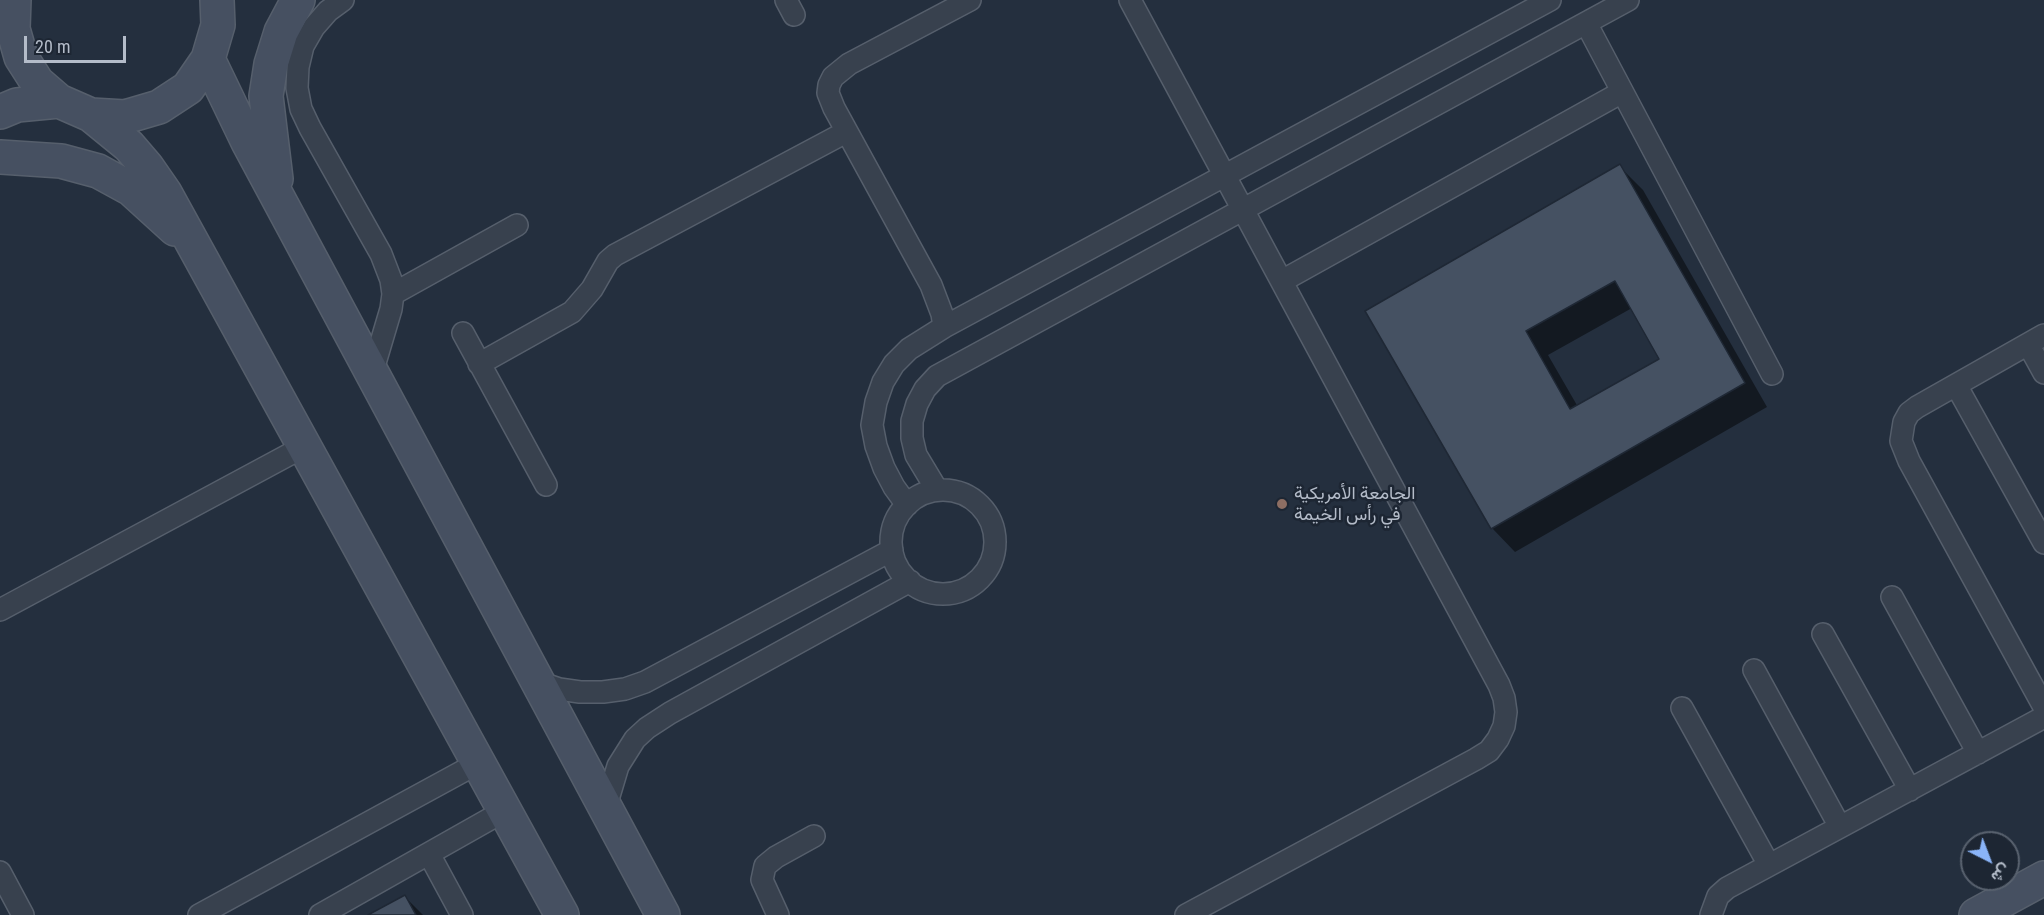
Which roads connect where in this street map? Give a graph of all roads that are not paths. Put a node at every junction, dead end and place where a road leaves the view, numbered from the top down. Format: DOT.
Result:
graph roads {
  1 [pos="13,0"];
  2 [pos="298,0"];
  3 [pos="344,0"];
  4 [pos="970,0"];
  5 [pos="1130,0"];
  6 [pos="1550,0"];
  7 [pos="1628,0"];
  8 [pos="223,8"];
  9 [pos="0,14"];
  10 [pos="1586,23"];
  11 [pos="208,59"];
  12 [pos="1622,92"];
  13 [pos="59,101"];
  14 [pos="0,112"];
  15 [pos="91,115"];
  16 [pos="846,132"];
  17 [pos="0,157"];
  18 [pos="1225,176"];
  19 [pos="280,201"];
  20 [pos="1242,209"];
  21 [pos="517,225"];
  22 [pos="200,254"];
  23 [pos="1281,281"];
  24 [pos="393,294"];
  25 [pos="944,327"];
  26 [pos="463,333"];
  27 [pos="2036,340"];
  28 [pos="479,364"];
  29 [pos="2044,373"];
  30 [pos="372,374"];
  31 [pos="1772,374"];
  32 [pos="1956,385"];
  33 [pos="305,447"];
  34 [pos="546,485"];
  35 [pos="937,490"];
  36 [pos="907,505"];
  37 [pos="2044,543"];
  38 [pos="892,550"];
  39 [pos="910,581"];
  40 [pos="1892,597"];
  41 [pos="0,610"];
  42 [pos="1823,634"];
  43 [pos="1754,670"];
  44 [pos="538,682"];
  45 [pos="2044,706"];
  46 [pos="1682,708"];
  47 [pos="2044,717"];
  48 [pos="1978,753"];
  49 [pos="478,763"];
  50 [pos="1910,789"];
  51 [pos="504,811"];
  52 [pos="608,812"];
  53 [pos="1840,826"];
  54 [pos="814,836"];
  55 [pos="429,854"];
  56 [pos="1769,865"];
  57 [pos="0,872"];
  58 [pos="2044,878"];
  59 [pos="23,915"];
  60 [pos="199,915"];
  61 [pos="320,915"];
  62 [pos="462,915"];
  63 [pos="562,915"];
  64 [pos="663,915"];
  65 [pos="778,915"];
  66 [pos="1186,915"];
  67 [pos="1711,915"];
  68 [pos="1976,915"];
  1 -- 9 [label="street"];
  1 -- 13 [label="street"];
  2 -- 19 [label="street"];
  3 -- 24 [label="lane"];
  4 -- 16 [label="lane"];
  5 -- 18 [label="lane"];
  6 -- 18 [label="lane"];
  7 -- 10 [label="lane"];
  8 -- 11 [label="street"];
  10 -- 12 [label="lane"];
  10 -- 20 [label="lane"];
  11 -- 15 [label="street"];
  11 -- 19 [label="street"];
  12 -- 23 [label="lane"];
  12 -- 31 [label="lane"];
  13 -- 14 [label="street"];
  13 -- 15 [label="street"];
  15 -- 22 [label="street"];
  16 -- 25 [label="lane"];
  16 -- 28 [label="lane"];
  17 -- 22 [label="street"];
  18 -- 20 [label="lane"];
  18 -- 25 [label="lane"];
  19 -- 30 [label="street"];
  20 -- 23 [label="lane"];
  20 -- 35 [label="lane"];
  21 -- 24 [label="lane"];
  22 -- 33 [label="street"];
  23 -- 66 [label="lane"];
  24 -- 30 [label="lane"];
  25 -- 36 [label="lane"];
  26 -- 28 [label="lane"];
  27 -- 29 [label="lane"];
  27 -- 32 [label="lane"];
  28 -- 34 [label="lane"];
  30 -- 44 [label="street"];
  32 -- 37 [label="lane"];
  32 -- 45 [label="lane"];
  33 -- 41 [label="lane"];
  33 -- 49 [label="street"];
  35 -- 36 [label="lane"];
  35 -- 39 [label="lane"];
  36 -- 38 [label="lane"];
  38 -- 39 [label="lane"];
  38 -- 44 [label="lane"];
  39 -- 52 [label="lane"];
  40 -- 48 [label="lane"];
  42 -- 50 [label="lane"];
  43 -- 53 [label="lane"];
  44 -- 52 [label="street"];
  46 -- 56 [label="lane"];
  47 -- 48 [label="lane"];
  48 -- 50 [label="lane"];
  49 -- 51 [label="street"];
  49 -- 60 [label="lane"];
  50 -- 53 [label="lane"];
  51 -- 55 [label="lane"];
  51 -- 63 [label="street"];
  52 -- 64 [label="street"];
  53 -- 56 [label="lane"];
  54 -- 65 [label="lane"];
  55 -- 61 [label="lane"];
  55 -- 62 [label="lane"];
  56 -- 67 [label="lane"];
  57 -- 59 [label="lane"];
  58 -- 68 [label="street"];
}
